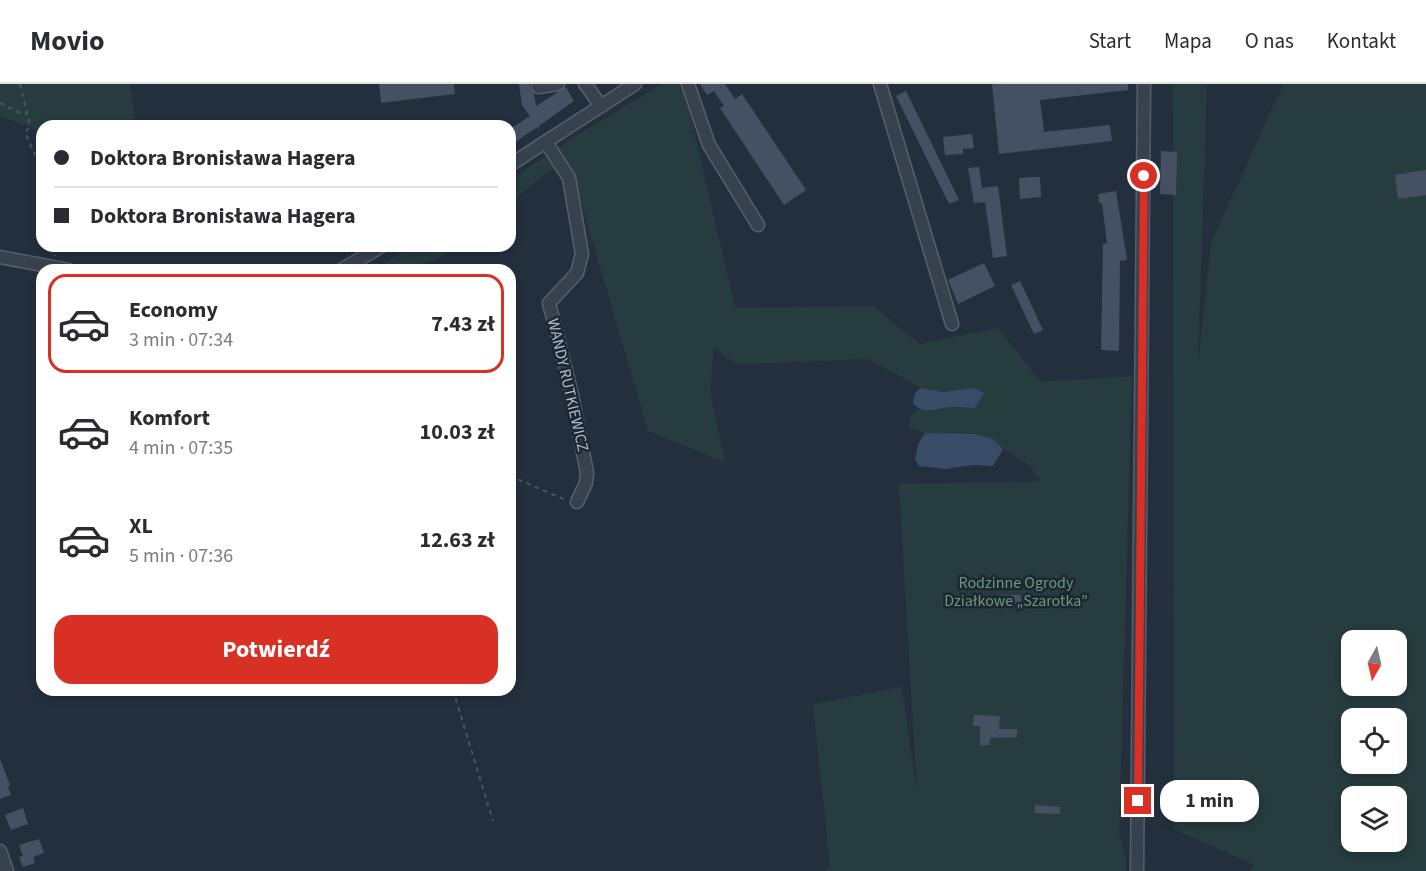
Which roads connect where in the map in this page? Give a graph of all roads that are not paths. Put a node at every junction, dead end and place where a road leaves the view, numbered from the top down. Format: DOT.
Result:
graph roads {
  1 [pos="558,84"];
  2 [pos="585,84"];
  3 [pos="635,84"];
  4 [pos="688,84"];
  5 [pos="880,84"];
  6 [pos="1144,84"];
  7 [pos="538,87"];
  8 [pos="601,106"];
  9 [pos="546,142"];
  10 [pos="516,161"];
  11 [pos="758,225"];
  12 [pos="372,252"];
  13 [pos="0,256"];
  14 [pos="39,264"];
  15 [pos="351,264"];
  16 [pos="952,324"];
  17 [pos="577,502"];
  18 [pos="0,851"];
  19 [pos="7,871"];
  20 [pos="1137,871"];
  1 -- 7 [label="street"];
  2 -- 8 [label="street"];
  3 -- 8 [label="street"];
  4 -- 11 [label="street"];
  5 -- 16 [label="street"];
  6 -- 20 [label="street"];
  8 -- 9 [label="street"];
  9 -- 10 [label="street"];
  9 -- 17 [label="street, WANDY RUTKIEWICZ"];
  12 -- 15 [label="street"];
  13 -- 14 [label="street"];
  18 -- 19 [label="street"];
}
